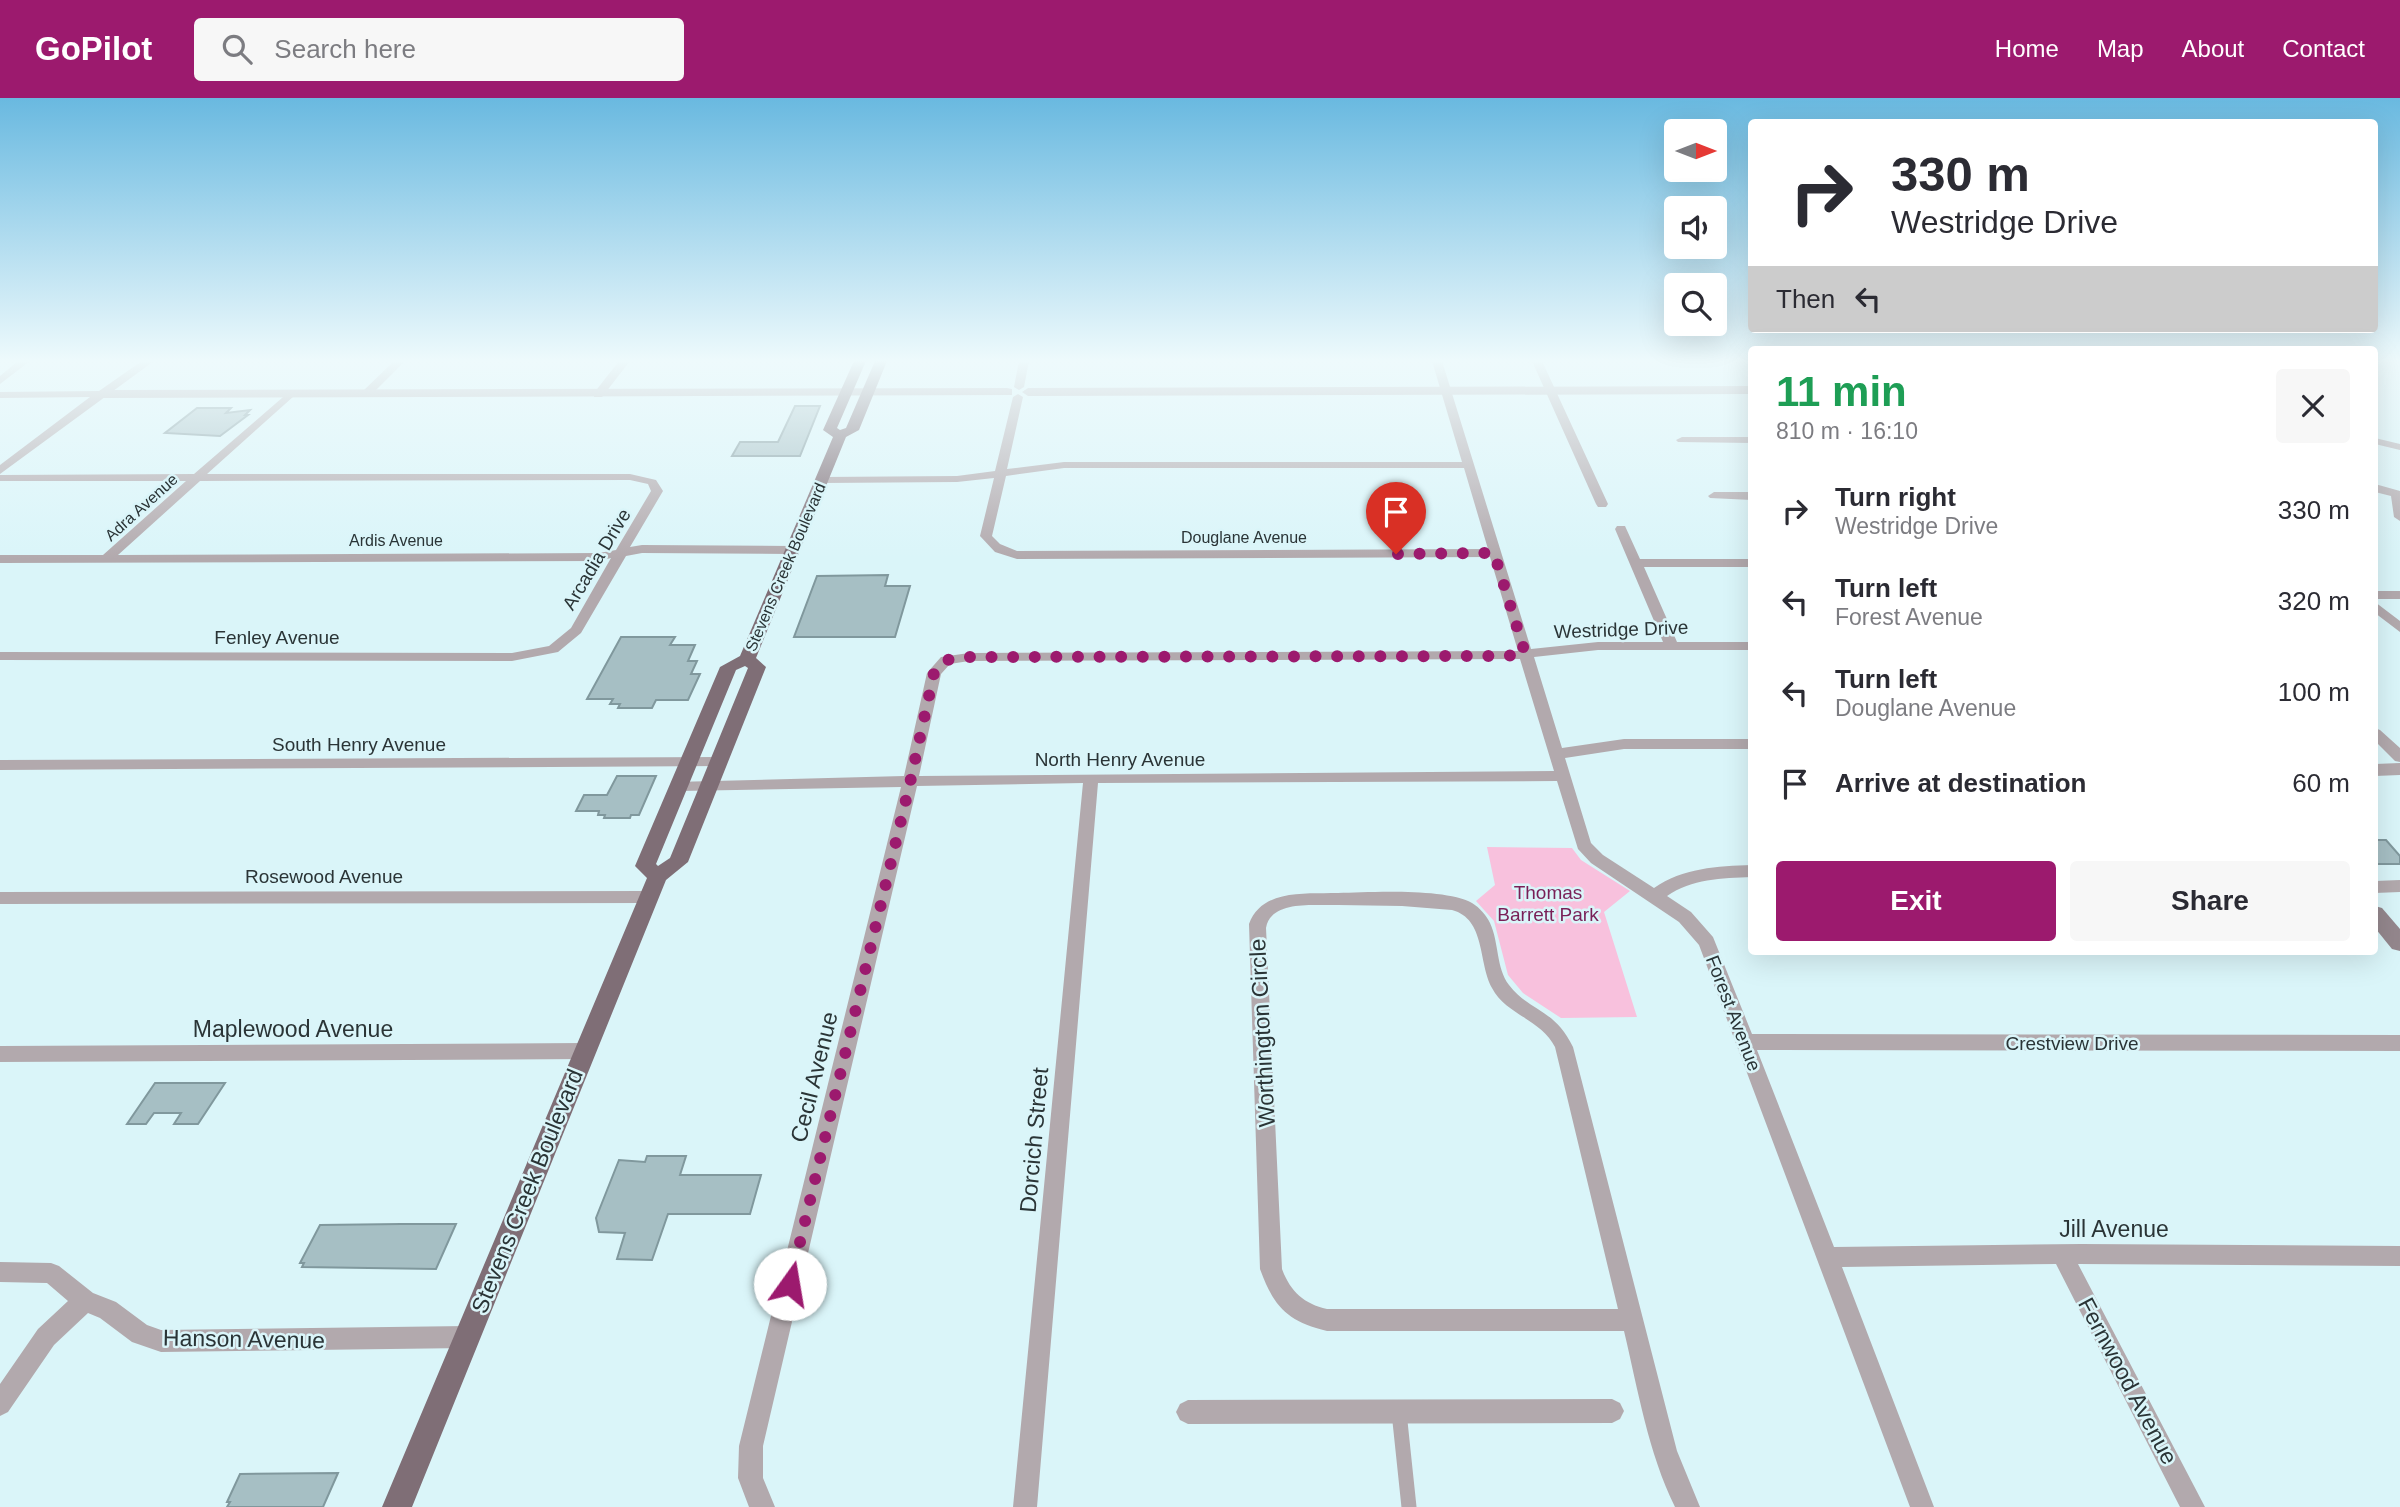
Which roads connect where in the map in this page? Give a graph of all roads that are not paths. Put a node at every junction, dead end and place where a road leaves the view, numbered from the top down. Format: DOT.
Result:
graph roads {
  1 [pos="59,427"];
  2 [pos="253,427"];
  3 [pos="831,427"];
  4 [pos="853,427"];
  5 [pos="1011,427"];
  6 [pos="1457,427"];
  7 [pos="1566,427"];
  8 [pos="840,435"];
  9 [pos="1682,440"];
  10 [pos="1748,440"];
  11 [pos="2378,442"];
  12 [pos="2400,447"];
  13 [pos="1469,465"];
  14 [pos="0,471"];
  15 [pos="1001,472"];
  16 [pos="196,477"];
  17 [pos="0,478"];
  18 [pos="822,480"];
  19 [pos="2378,489"];
  20 [pos="2399,495"];
  21 [pos="1714,496"];
  22 [pos="1748,496"];
  23 [pos="1602,505"];
  24 [pos="2400,517"];
  25 [pos="1621,529"];
  26 [pos="792,550"];
  27 [pos="622,552"];
  28 [pos="1494,553"];
  29 [pos="0,559"];
  30 [pos="106,559"];
  31 [pos="1637,563"];
  32 [pos="1748,563"];
  33 [pos="2400,594"];
  34 [pos="2378,595"];
  35 [pos="2378,609"];
  36 [pos="2400,628"];
  37 [pos="1672,646"];
  38 [pos="1748,646"];
  39 [pos="553,649"];
  40 [pos="1525,653"];
  41 [pos="0,656"];
  42 [pos="747,659"];
  43 [pos="946,660"];
  44 [pos="2378,736"];
  45 [pos="1748,744"];
  46 [pos="1556,754"];
  47 [pos="2400,757"];
  48 [pos="689,762"];
  49 [pos="719,762"];
  50 [pos="0,765"];
  51 [pos="2378,769"];
  52 [pos="2400,769"];
  53 [pos="1562,776"];
  54 [pos="1091,778"];
  55 [pos="910,783"];
  56 [pos="679,786"];
  57 [pos="709,786"];
  58 [pos="1748,871"];
  59 [pos="658,876"];
  60 [pos="2400,886"];
  61 [pos="2378,887"];
  62 [pos="1655,896"];
  63 [pos="649,897"];
  64 [pos="0,898"];
  65 [pos="2378,917"];
  66 [pos="2400,943"];
  67 [pos="1745,1042"];
  68 [pos="2400,1043"];
  69 [pos="585,1051"];
  70 [pos="0,1054"];
  71 [pos="2062,1255"];
  72 [pos="2400,1256"];
  73 [pos="1828,1257"];
  74 [pos="0,1272"];
  75 [pos="85,1301"];
  76 [pos="1632,1320"];
  77 [pos="467,1338"];
  78 [pos="0,1404"];
  79 [pos="1612,1411"];
  80 [pos="1188,1412"];
  81 [pos="1399,1412"];
  82 [pos="397,1507"];
  83 [pos="763,1507"];
  84 [pos="1025,1507"];
  85 [pos="1409,1507"];
  86 [pos="1689,1507"];
  87 [pos="1922,1507"];
  88 [pos="2193,1507"];
  1 -- 14 [label="street"];
  2 -- 16 [label="street, Adra Avenue"];
  3 -- 8 [label="main road, Stevens Creek Boulevard"];
  4 -- 8 [label="main road, Stevens Creek Boulevard"];
  5 -- 15 [label="street"];
  6 -- 13 [label="street, Forest Avenue"];
  7 -- 23 [label="street"];
  8 -- 18 [label="main road, Stevens Creek Boulevard"];
  9 -- 10 [label="street"];
  11 -- 12 [label="street"];
  13 -- 15 [label="street"];
  13 -- 28 [label="street, Forest Avenue"];
  15 -- 18 [label="street"];
  15 -- 28 [label="street, Douglane Avenue"];
  16 -- 17 [label="street"];
  16 -- 27 [label="street, Arcadia Drive"];
  16 -- 30 [label="street, Adra Avenue"];
  18 -- 26 [label="main road, Stevens Creek Boulevard"];
  19 -- 20 [label="street"];
  20 -- 24 [label="street"];
  21 -- 22 [label="street"];
  25 -- 31 [label="street"];
  26 -- 27 [label="street, Ardis Avenue"];
  26 -- 42 [label="main road, Stevens Creek Boulevard"];
  27 -- 30 [label="street, Ardis Avenue"];
  27 -- 39 [label="street, Arcadia Drive"];
  28 -- 40 [label="street, Forest Avenue"];
  29 -- 30 [label="street, Ardis Avenue"];
  31 -- 32 [label="street"];
  31 -- 37 [label="street"];
  33 -- 34 [label="street"];
  35 -- 36 [label="street"];
  37 -- 38 [label="street, Westridge Drive"];
  37 -- 40 [label="street, Westridge Drive"];
  39 -- 41 [label="street, Fenley Avenue"];
  40 -- 43 [label="street, Westridge Drive"];
  40 -- 46 [label="street, Forest Avenue"];
  42 -- 48 [label="main road, Stevens Creek Boulevard"];
  42 -- 49 [label="main road, Stevens Creek Boulevard"];
  43 -- 55 [label="street, Cecil Avenue"];
  44 -- 47 [label="street"];
  45 -- 46 [label="street"];
  46 -- 53 [label="street, Forest Avenue"];
  48 -- 49 [label="street, South Henry Avenue"];
  48 -- 50 [label="street, South Henry Avenue"];
  48 -- 56 [label="main road, Stevens Creek Boulevard"];
  49 -- 57 [label="main road, Stevens Creek Boulevard"];
  51 -- 52 [label="street"];
  53 -- 54 [label="street, North Henry Avenue"];
  53 -- 62 [label="street, Forest Avenue"];
  54 -- 55 [label="street, North Henry Avenue"];
  54 -- 84 [label="street, Dorcich Street"];
  55 -- 57 [label="street, North Henry Avenue"];
  55 -- 83 [label="street, Cecil Avenue"];
  56 -- 57 [label="street, North Henry Avenue"];
  56 -- 59 [label="main road, Stevens Creek Boulevard"];
  57 -- 59 [label="main road, Stevens Creek Boulevard"];
  58 -- 62 [label="street"];
  59 -- 63 [label="main road, Stevens Creek Boulevard"];
  60 -- 61 [label="street"];
  62 -- 67 [label="street, Forest Avenue"];
  63 -- 64 [label="street, Rosewood Avenue"];
  63 -- 69 [label="main road, Stevens Creek Boulevard"];
  65 -- 66 [label="main road"];
  67 -- 68 [label="street, Crestview Drive"];
  67 -- 73 [label="street, Forest Avenue"];
  69 -- 70 [label="street, Maplewood Avenue"];
  69 -- 77 [label="main road, Stevens Creek Boulevard"];
  71 -- 72 [label="street, Jill Avenue"];
  71 -- 73 [label="street, Jill Avenue"];
  71 -- 88 [label="street, Fernwood Avenue"];
  73 -- 87 [label="street, Forest Avenue"];
  74 -- 75 [label="street, Hanson Avenue"];
  75 -- 77 [label="street, Hanson Avenue"];
  75 -- 78 [label="street"];
  76 -- 76 [label="street, Worthington Circle"];
  76 -- 86 [label="street, Worthington Circle"];
  77 -- 82 [label="main road, Stevens Creek Boulevard"];
  79 -- 81 [label="street"];
  80 -- 81 [label="street"];
  81 -- 85 [label="street"];
}
